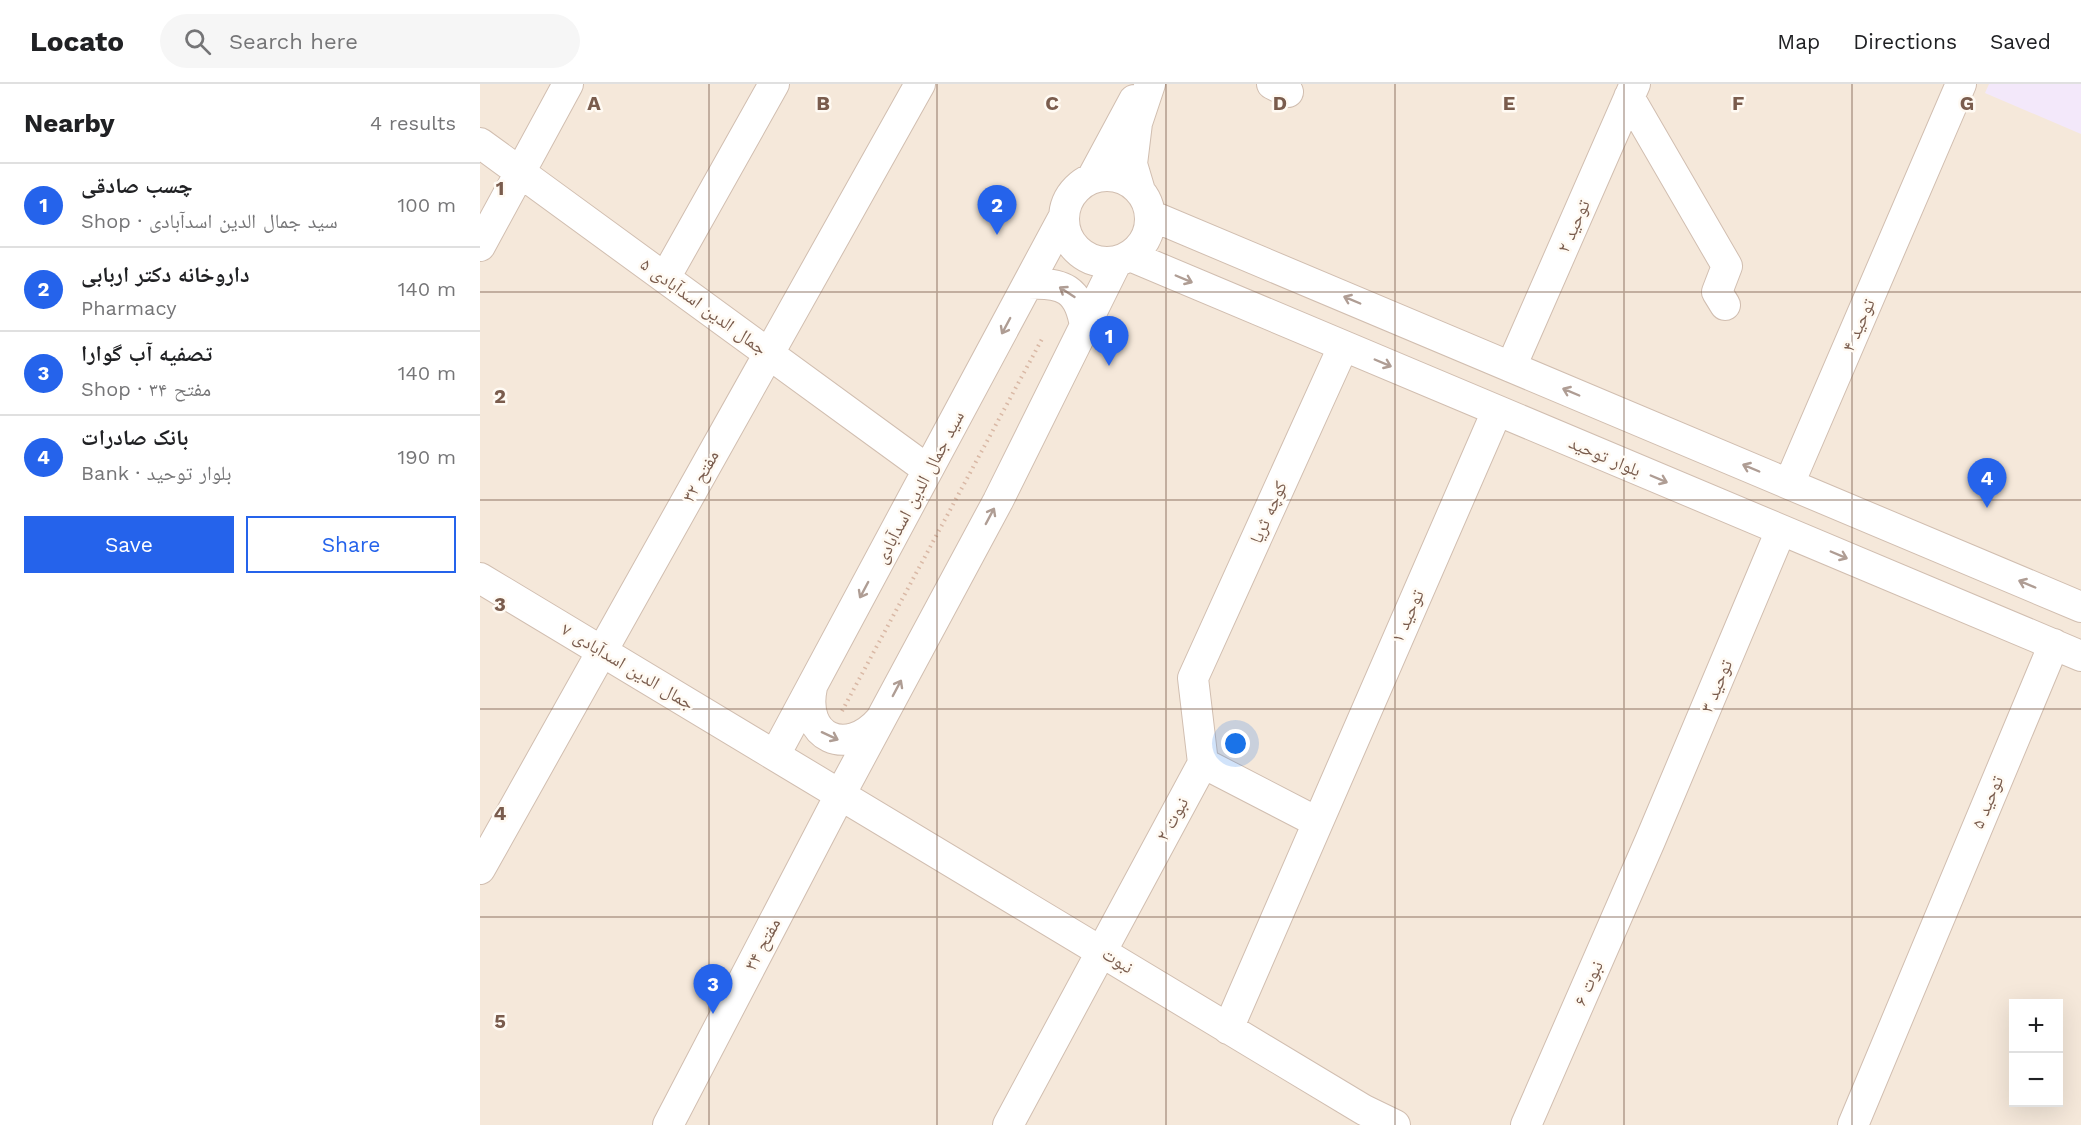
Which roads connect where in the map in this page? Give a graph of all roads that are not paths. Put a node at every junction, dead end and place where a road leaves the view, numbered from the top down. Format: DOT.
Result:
graph roads {
  1 [pos="568,84"];
  2 [pos="774,84"];
  3 [pos="920,84"];
  4 [pos="1142,84"];
  5 [pos="1150,84"];
  6 [pos="1961,84"];
  7 [pos="1632,91"];
  8 [pos="480,142"];
  9 [pos="520,172"];
  10 [pos="1092,178"];
  11 [pos="1145,203"];
  12 [pos="1063,218"];
  13 [pos="480,246"];
  14 [pos="1124,259"];
  15 [pos="665,278"];
  16 [pos="1028,285"];
  17 [pos="1725,305"];
  18 [pos="1085,326"];
  19 [pos="1343,347"];
  20 [pos="769,353"];
  21 [pos="1511,367"];
  22 [pos="1497,411"];
  23 [pos="928,470"];
  24 [pos="1789,484"];
  25 [pos="1781,530"];
  26 [pos="480,578"];
  27 [pos="2080,604"];
  28 [pos="2054,644"];
  29 [pos="602,651"];
  30 [pos="2081,656"];
  31 [pos="812,687"];
  32 [pos="880,720"];
  33 [pos="775,755"];
  34 [pos="1203,763"];
  35 [pos="840,795"];
  36 [pos="1317,822"];
  37 [pos="1650,841"];
  38 [pos="480,869"];
  39 [pos="1100,950"];
  40 [pos="1228,1029"];
  41 [pos="1360,1118"];
  42 [pos="668,1125"];
  43 [pos="1008,1125"];
  44 [pos="1395,1125"];
  45 [pos="1526,1125"];
  46 [pos="1853,1125"];
  1 -- 9 [label="street"];
  2 -- 15 [label="street"];
  3 -- 20 [label="street, مفتح ۳۲"];
  4 -- 10 [label="street"];
  5 -- 11 [label="street"];
  6 -- 24 [label="street, توحید ۴"];
  7 -- 17 [label="street"];
  7 -- 21 [label="street, توحید ۲"];
  8 -- 9 [label="street, جمال الدین اسدآبادی ۵"];
  9 -- 13 [label="street"];
  9 -- 15 [label="street, جمال الدین اسدآبادی ۵"];
  10 -- 11 [label="street"];
  10 -- 12 [label="street"];
  11 -- 14 [label="street"];
  21 -- 11 [label="street, one-way"];
  12 -- 14 [label="street"];
  12 -- 16 [label="street, سید جمال الدین اسدآبادی"];
  14 -- 18 [label="street"];
  14 -- 19 [label="street, بلوار توحید, one-way"];
  15 -- 20 [label="street, جمال الدین اسدآبادی ۵"];
  18 -- 16 [label="street, one-way"];
  16 -- 23 [label="street, سید جمال الدین اسدآبادی, one-way"];
  32 -- 18 [label="street, one-way"];
  19 -- 22 [label="street, بلوار توحید, one-way"];
  19 -- 34 [label="street, کوچه ثریا"];
  20 -- 23 [label="street, جمال الدین اسدآبادی ۵"];
  20 -- 29 [label="street, مفتح ۳۲"];
  24 -- 21 [label="street, one-way"];
  22 -- 25 [label="street, بلوار توحید, one-way"];
  22 -- 36 [label="street, توحید ۱"];
  23 -- 31 [label="street, سید جمال الدین اسدآبادی, one-way"];
  27 -- 24 [label="street, one-way"];
  25 -- 28 [label="street, بلوار توحید, one-way"];
  25 -- 37 [label="street, توحید ۳"];
  26 -- 29 [label="street, جمال الدین اسدآبادی ۷"];
  28 -- 30 [label="street, بلوار توحید"];
  28 -- 46 [label="street, توحید ۵"];
  29 -- 33 [label="street, جمال الدین اسدآبادی ۷"];
  29 -- 38 [label="street, مفتح ۳۲"];
  31 -- 32 [label="street, one-way"];
  31 -- 33 [label="street, سید جمال الدین اسدآبادی"];
  32 -- 35 [label="street"];
  33 -- 35 [label="street, جمال الدین اسدآبادی ۷"];
  34 -- 36 [label="street"];
  34 -- 39 [label="street, نبوت ۲"];
  35 -- 39 [label="street, نبوت"];
  35 -- 42 [label="street, مفتح ۳۴"];
  36 -- 40 [label="street, توحید ۱"];
  37 -- 45 [label="street, نبوت ۶"];
  39 -- 40 [label="street, نبوت"];
  39 -- 43 [label="street, نبوت ۲"];
  40 -- 41 [label="street, نبوت"];
  41 -- 44 [label="street, نبوت"];
}
